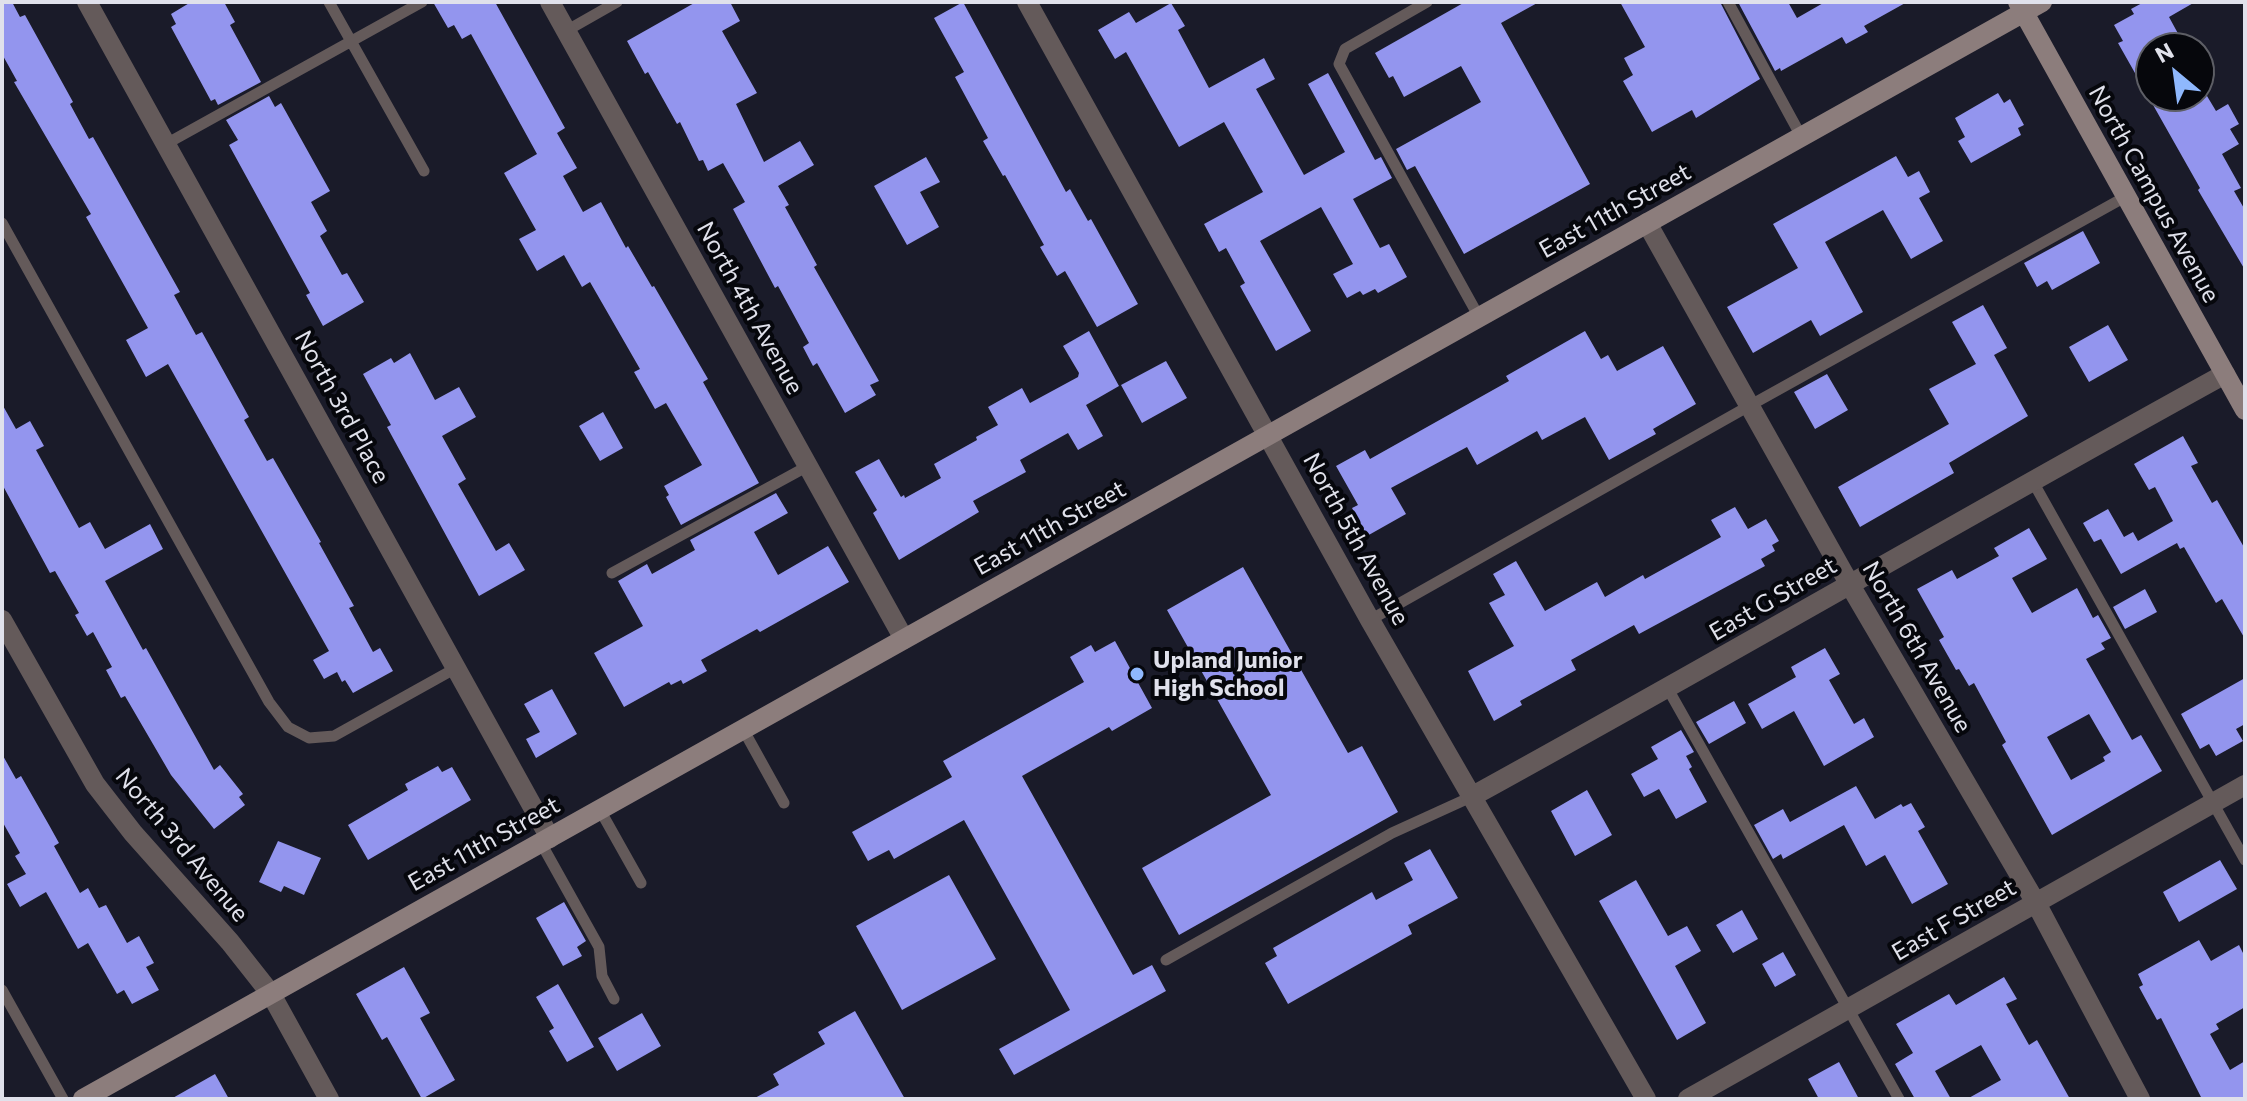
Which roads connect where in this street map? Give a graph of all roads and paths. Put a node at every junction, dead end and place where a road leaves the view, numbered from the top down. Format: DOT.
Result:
graph roads {
  1 [pos="87,2"];
  2 [pos="329,2"];
  3 [pos="422,2"];
  4 [pos="550,2"];
  5 [pos="617,2"];
  6 [pos="1027,2"];
  7 [pos="1427,2"];
  8 [pos="1728,2"];
  9 [pos="2042,2"];
  10 [pos="2021,7"];
  11 [pos="566,31"];
  12 [pos="352,43"];
  13 [pos="1801,136"];
  14 [pos="166,144"];
  15 [pos="424,171"];
  16 [pos="2125,197"];
  17 [pos="2,223"];
  18 [pos="1647,223"];
  19 [pos="1479,317"];
  20 [pos="2225,374"];
  21 [pos="1749,406"];
  22 [pos="2245,410"];
  23 [pos="1268,435"];
  24 [pos="808,466"];
  25 [pos="2032,480"];
  26 [pos="612,573"];
  27 [pos="1850,585"];
  28 [pos="2,620"];
  29 [pos="1370,620"];
  30 [pos="904,639"];
  31 [pos="456,668"];
  32 [pos="1668,689"];
  33 [pos="743,729"];
  34 [pos="2245,785"];
  35 [pos="1471,797"];
  36 [pos="784,803"];
  37 [pos="2214,803"];
  38 [pos="600,810"];
  39 [pos="545,840"];
  40 [pos="2245,860"];
  41 [pos="641,883"];
  42 [pos="2036,903"];
  43 [pos="1166,960"];
  44 [pos="2,990"];
  45 [pos="271,994"];
  46 [pos="614,999"];
  47 [pos="1849,1009"];
  48 [pos="63,1099"];
  49 [pos="83,1099"];
  50 [pos="329,1099"];
  51 [pos="1646,1099"];
  52 [pos="1688,1099"];
  53 [pos="1899,1099"];
  54 [pos="2140,1099"];
  1 -- 14 [label="street, North 3rd Place"];
  2 -- 12 [label="lane"];
  3 -- 12 [label="lane"];
  4 -- 11 [label="street, North 4th Avenue"];
  5 -- 11 [label="lane"];
  6 -- 23 [label="street, North 5th Avenue"];
  7 -- 19 [label="lane"];
  8 -- 13 [label="lane"];
  9 -- 10 [label="street, East 11th Street"];
  10 -- 13 [label="street, East 11th Street"];
  10 -- 16 [label="street, North Campus Avenue"];
  11 -- 24 [label="street, North 4th Avenue"];
  12 -- 14 [label="lane"];
  12 -- 15 [label="lane"];
  13 -- 18 [label="street, East 11th Street"];
  14 -- 31 [label="street, North 3rd Place"];
  16 -- 20 [label="street, North Campus Avenue"];
  16 -- 21 [label="lane"];
  17 -- 31 [label="lane"];
  18 -- 19 [label="street, East 11th Street"];
  18 -- 21 [label="street, North 6th Avenue"];
  19 -- 23 [label="street, East 11th Street"];
  20 -- 22 [label="street, North Campus Avenue"];
  20 -- 25 [label="street, East G Street"];
  21 -- 27 [label="street, North 6th Avenue"];
  21 -- 29 [label="lane"];
  23 -- 29 [label="street, North 5th Avenue"];
  23 -- 30 [label="street, East 11th Street"];
  24 -- 26 [label="lane"];
  24 -- 30 [label="street, North 4th Avenue"];
  25 -- 27 [label="street, East G Street"];
  25 -- 37 [label="lane"];
  27 -- 32 [label="street, East G Street"];
  27 -- 42 [label="street, North 6th Avenue"];
  28 -- 45 [label="street, North 3rd Avenue"];
  29 -- 35 [label="street, North 5th Avenue"];
  30 -- 33 [label="street, East 11th Street"];
  31 -- 39 [label="street, North 3rd Place"];
  32 -- 35 [label="street, East G Street"];
  32 -- 47 [label="lane"];
  33 -- 36 [label="lane"];
  33 -- 38 [label="street, East 11th Street"];
  34 -- 37 [label="street, East F Street"];
  35 -- 43 [label="lane"];
  35 -- 51 [label="street, North 5th Avenue"];
  37 -- 40 [label="lane"];
  37 -- 42 [label="street, East F Street"];
  38 -- 39 [label="street, East 11th Street"];
  38 -- 41 [label="lane"];
  39 -- 45 [label="street, East 11th Street"];
  39 -- 46 [label="lane"];
  42 -- 47 [label="street, East F Street"];
  42 -- 54 [label="street, North 6th Avenue"];
  44 -- 48 [label="lane"];
  45 -- 49 [label="street, East 11th Street"];
  45 -- 50 [label="street, North 3rd Avenue"];
  47 -- 52 [label="street, East F Street"];
  47 -- 53 [label="lane"];
}
